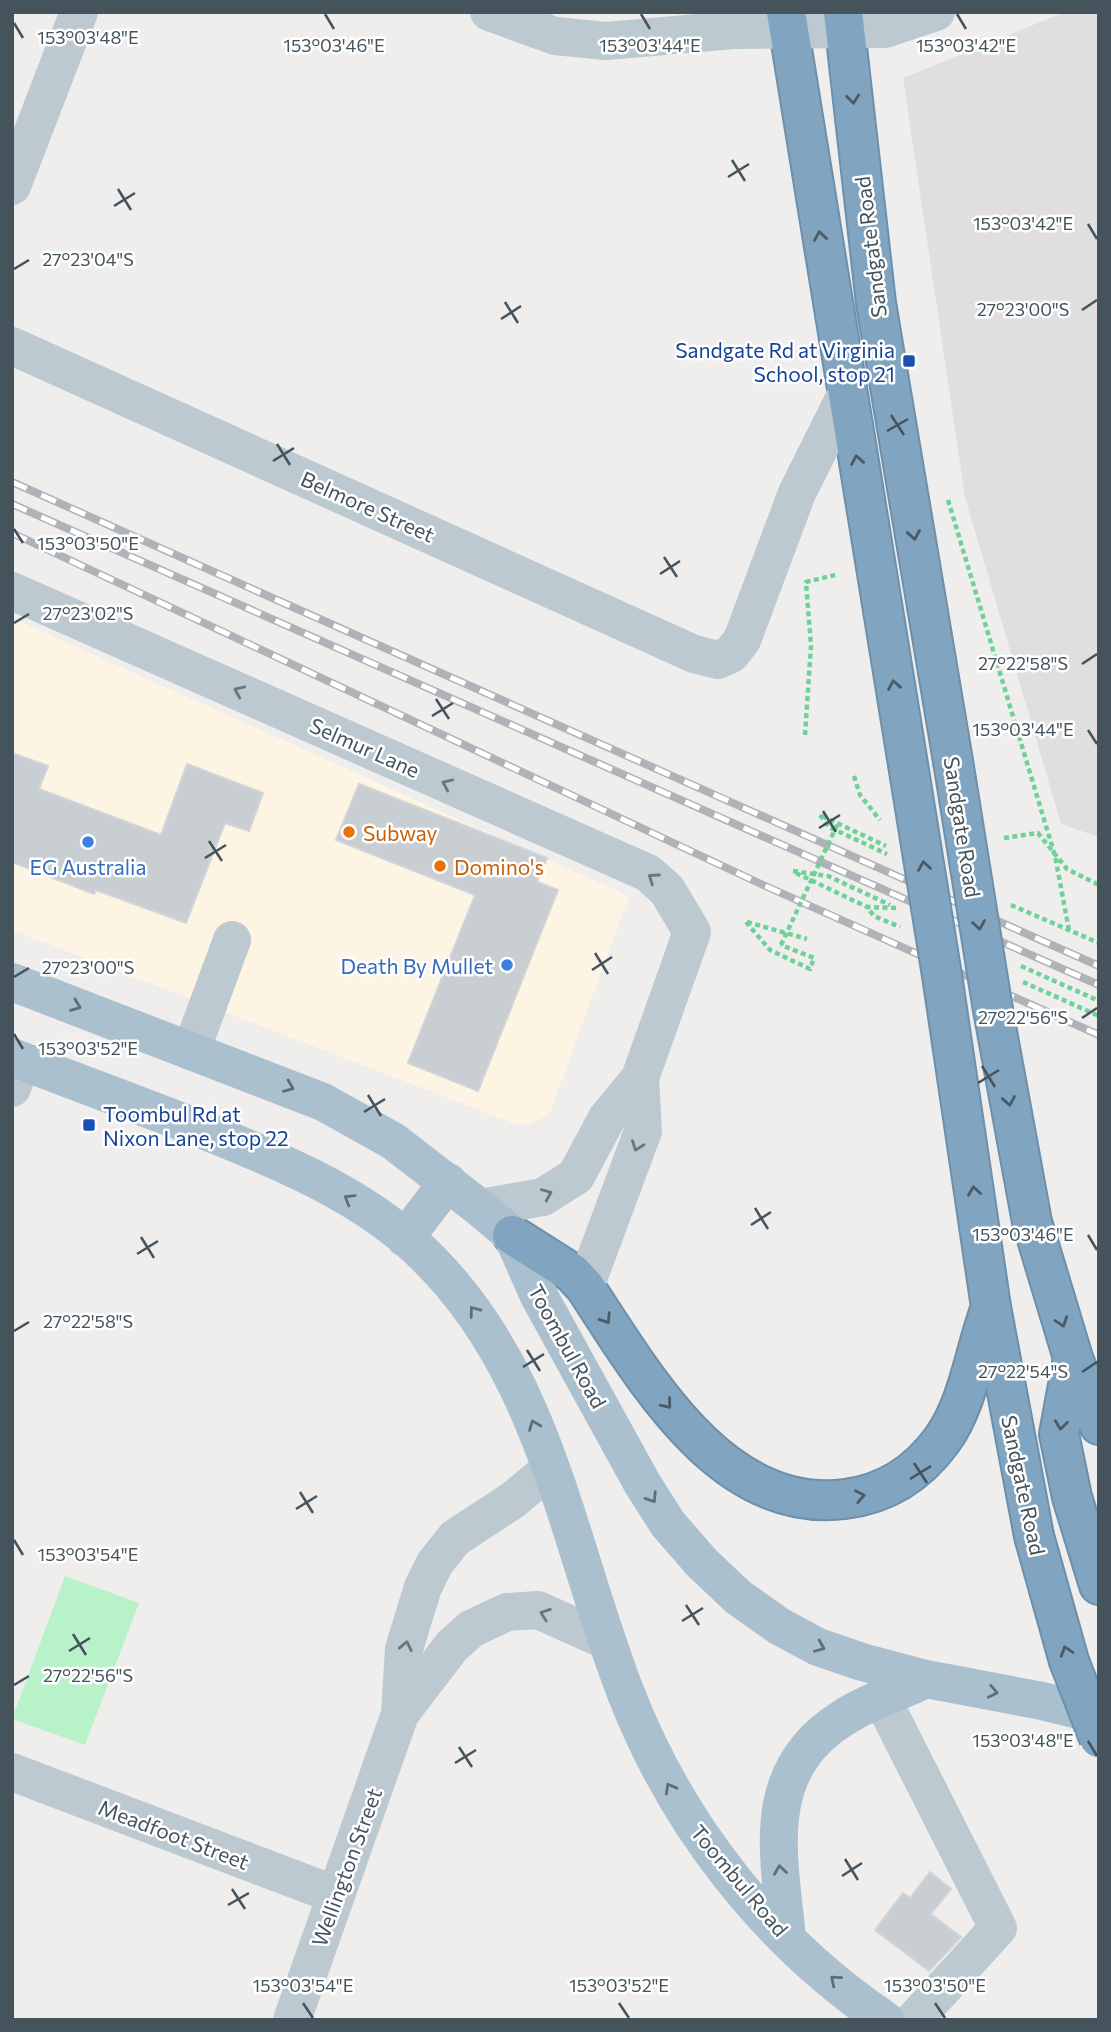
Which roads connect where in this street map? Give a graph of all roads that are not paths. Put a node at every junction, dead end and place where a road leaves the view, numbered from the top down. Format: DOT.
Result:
graph roads {
  1 [pos="79,12"];
  2 [pos="489,12"];
  3 [pos="936,12"];
  4 [pos="788,21"];
  5 [pos="844,22"];
  6 [pos="12,186"];
  7 [pos="12,346"];
  8 [pos="846,395"];
  9 [pos="12,591"];
  10 [pos="250,968"];
  11 [pos="12,982"];
  12 [pos="191,1051"];
  13 [pos="16,1069"];
  14 [pos="640,1079"];
  15 [pos="448,1182"];
  16 [pos="480,1208"];
  17 [pos="512,1235"];
  18 [pos="405,1238"];
  19 [pos="585,1287"];
  20 [pos="991,1307"];
  21 [pos="1073,1358"];
  22 [pos="1099,1425"];
  23 [pos="551,1469"];
  24 [pos="1099,1585"];
  25 [pos="607,1641"];
  26 [pos="926,1679"];
  27 [pos="882,1699"];
  28 [pos="400,1714"];
  29 [pos="1099,1715"];
  30 [pos="1099,1738"];
  31 [pos="12,1772"];
  32 [pos="336,1895"];
  33 [pos="787,1938"];
  34 [pos="292,2020"];
  35 [pos="885,2020"];
  36 [pos="914,2020"];
  1 -- 6 [label="street"];
  2 -- 4 [label="street"];
  3 -- 5 [label="street"];
  4 -- 5 [label="street"];
  8 -- 4 [label="highway, Sandgate Road, one-way"];
  5 -- 21 [label="highway, Sandgate Road, one-way, bridge"];
  7 -- 8 [label="street, Belmore Street"];
  20 -- 8 [label="highway, Sandgate Road, one-way, bridge"];
  14 -- 9 [label="street, Selmur Lane, one-way"];
  10 -- 12 [label="street"];
  11 -- 12 [label="main road, Toombul Road, one-way"];
  12 -- 15 [label="main road, Toombul Road, one-way"];
  18 -- 13 [label="main road, Toombul Road, one-way"];
  16 -- 14 [label="street, one-way"];
  14 -- 19 [label="street, one-way"];
  15 -- 16 [label="main road, Toombul Road"];
  15 -- 18 [label="main road"];
  16 -- 17 [label="main road, Toombul Road"];
  17 -- 19 [label="highway"];
  17 -- 26 [label="main road, Toombul Road, one-way"];
  23 -- 18 [label="main road, Toombul Road, one-way"];
  19 -- 20 [label="highway, one-way"];
  30 -- 20 [label="highway, Sandgate Road, one-way, bridge"];
  21 -- 22 [label="highway, Sandgate Road"];
  21 -- 24 [label="highway, one-way"];
  23 -- 25 [label="main road, Toombul Road"];
  28 -- 23 [label="street, Wellington Street, one-way"];
  25 -- 28 [label="street, Wellington Street, one-way"];
  33 -- 25 [label="main road, Toombul Road, one-way"];
  26 -- 27 [label="main road"];
  26 -- 29 [label="main road, Toombul Road, one-way"];
  33 -- 27 [label="main road, one-way"];
  27 -- 36 [label="street"];
  28 -- 32 [label="street, Wellington Street"];
  31 -- 32 [label="street, Meadfoot Street"];
  32 -- 34 [label="street, Wellington Street"];
  35 -- 33 [label="main road, Toombul Road, one-way"];
}
